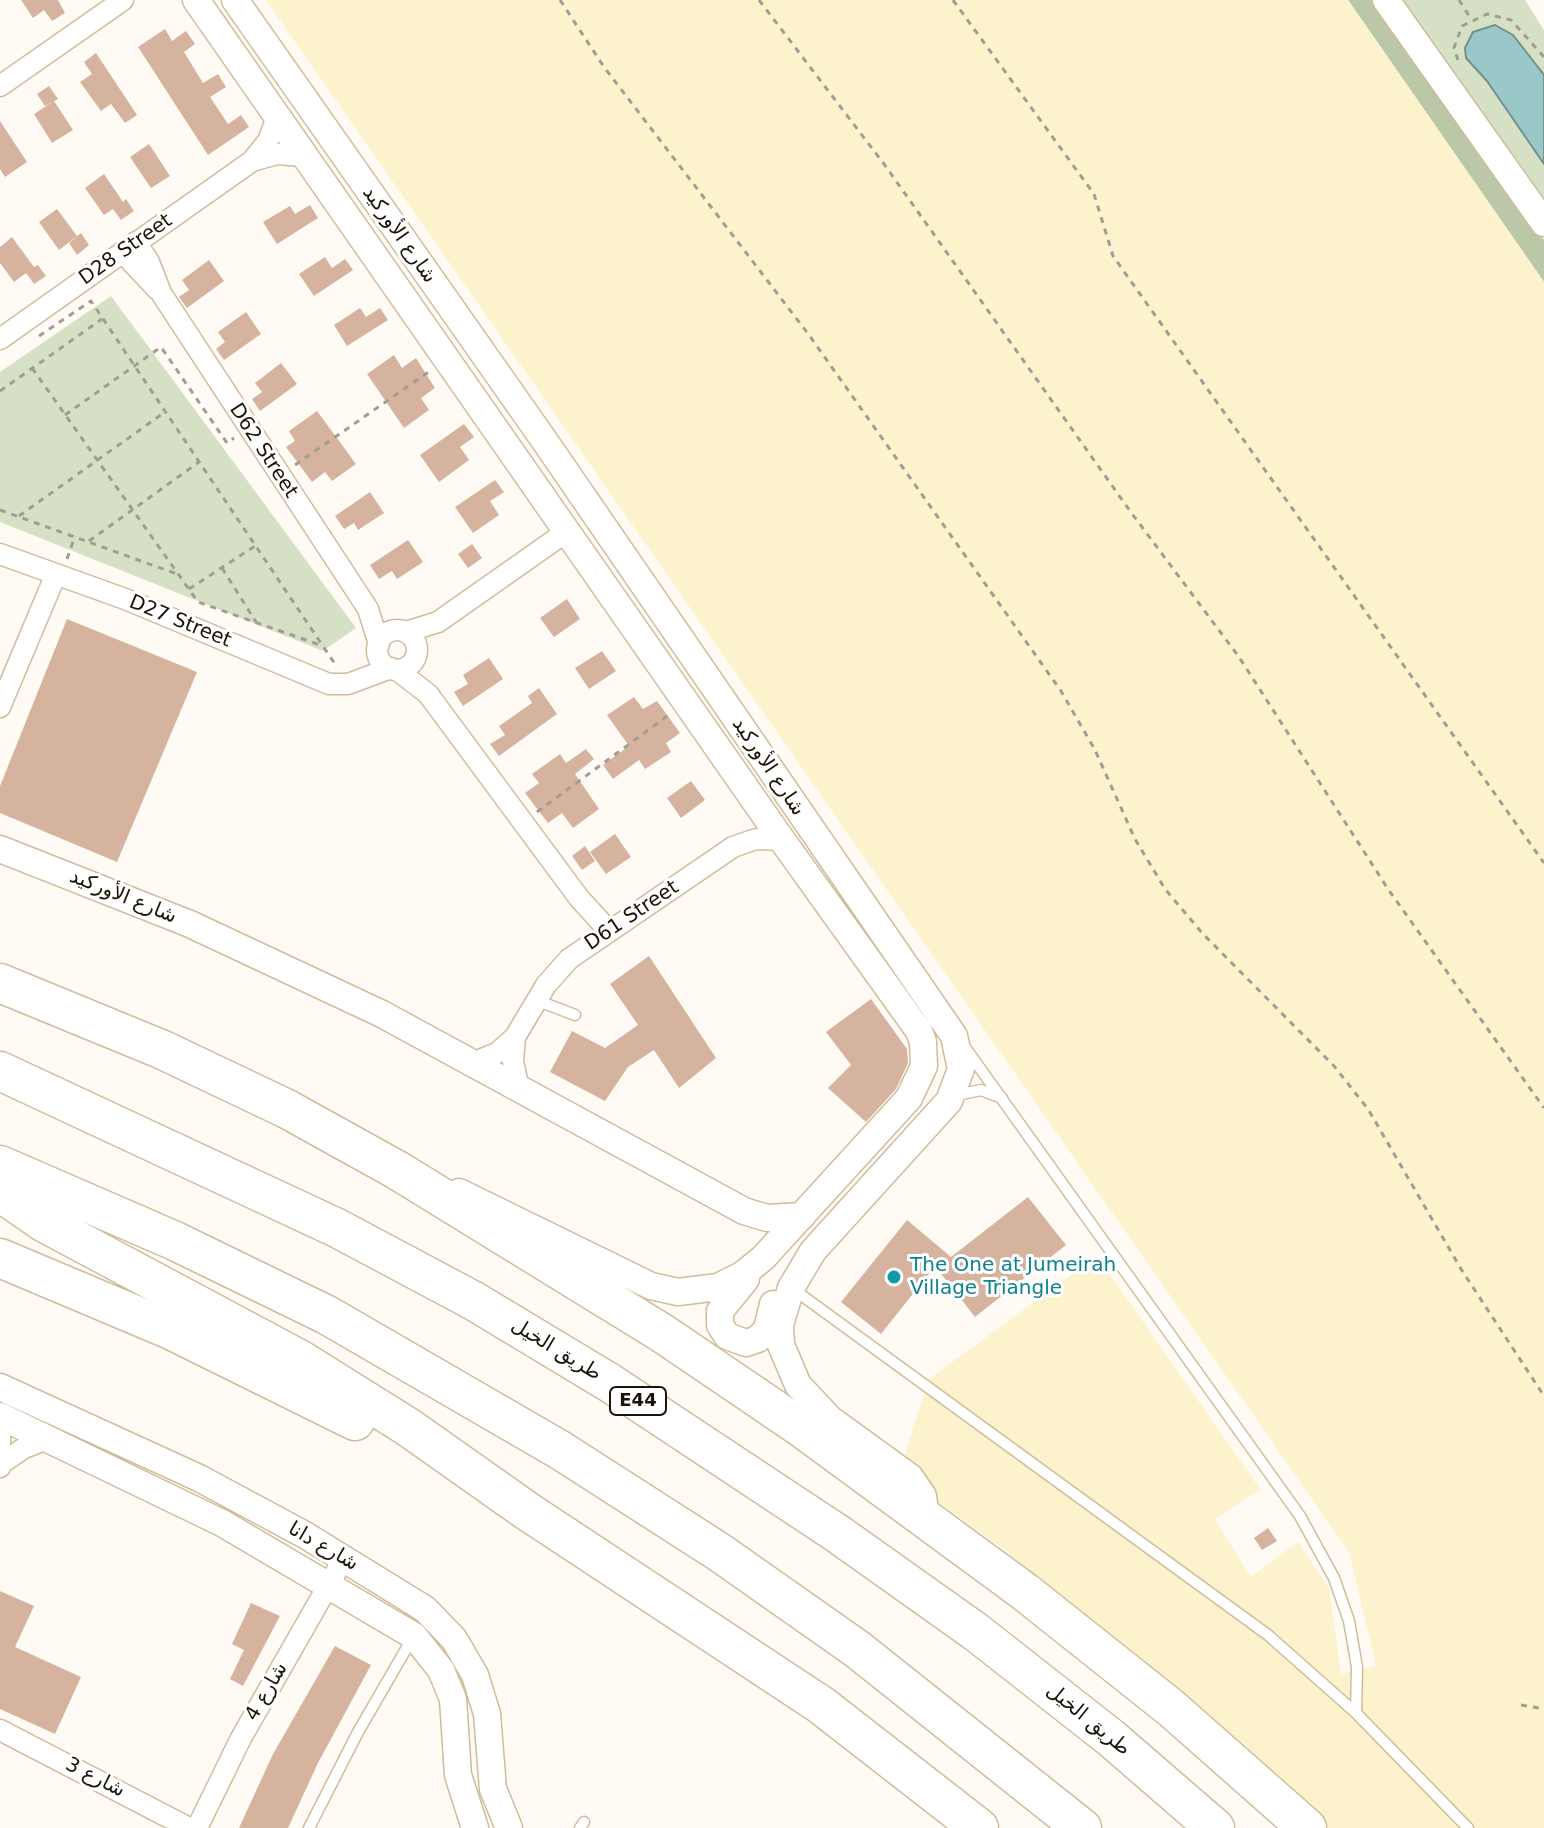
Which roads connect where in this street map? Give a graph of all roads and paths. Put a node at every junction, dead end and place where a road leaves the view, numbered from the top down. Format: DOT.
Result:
graph roads {
  1 [pos="123,0"];
  2 [pos="196,0"];
  3 [pos="235,0"];
  4 [pos="560,0"];
  5 [pos="759,0"];
  6 [pos="953,0"];
  7 [pos="1386,0"];
  8 [pos="1459,0"];
  9 [pos="1471,19"];
  10 [pos="1544,57"];
  11 [pos="1466,72"];
  12 [pos="0,86"];
  13 [pos="277,117"];
  14 [pos="303,156"];
  15 [pos="252,161"];
  16 [pos="1544,223"];
  17 [pos="129,247"];
  18 [pos="29,319"];
  19 [pos="102,319"];
  20 [pos="0,339"];
  21 [pos="134,365"];
  22 [pos="32,368"];
  23 [pos="433,370"];
  24 [pos="0,391"];
  25 [pos="165,412"];
  26 [pos="65,415"];
  27 [pos="247,428"];
  28 [pos="286,454"];
  29 [pos="98,461"];
  30 [pos="199,462"];
  31 [pos="0,510"];
  32 [pos="133,510"];
  33 [pos="19,516"];
  34 [pos="566,532"];
  35 [pos="75,536"];
  36 [pos="89,541"];
  37 [pos="255,546"];
  38 [pos="0,554"];
  39 [pos="222,568"];
  40 [pos="178,574"];
  41 [pos="58,575"];
  42 [pos="189,589"];
  43 [pos="644,589"];
  44 [pos="368,609"];
  45 [pos="257,623"];
  46 [pos="409,642"];
  47 [pos="322,646"];
  48 [pos="378,646"];
  49 [pos="394,669"];
  50 [pos="353,681"];
  51 [pos="428,694"];
  52 [pos="686,703"];
  53 [pos="0,707"];
  54 [pos="523,822"];
  55 [pos="782,840"];
  56 [pos="0,849"];
  57 [pos="1544,863"];
  58 [pos="602,936"];
  59 [pos="0,983"];
  60 [pos="536,1000"];
  61 [pos="575,1015"];
  62 [pos="954,1036"];
  63 [pos="515,1037"];
  64 [pos="475,1062"];
  65 [pos="0,1071"];
  66 [pos="518,1085"];
  67 [pos="1003,1099"];
  68 [pos="949,1101"];
  69 [pos="1544,1108"];
  70 [pos="0,1165"];
  71 [pos="397,1170"];
  72 [pos="0,1192"];
  73 [pos="802,1216"];
  74 [pos="813,1251"];
  75 [pos="0,1258"];
  76 [pos="763,1258"];
  77 [pos="791,1288"];
  78 [pos="0,1387"];
  79 [pos="1544,1396"];
  80 [pos="0,1416"];
  81 [pos="0,1433"];
  82 [pos="50,1438"];
  83 [pos="1,1465"];
  84 [pos="527,1511"];
  85 [pos="926,1518"];
  86 [pos="344,1558"];
  87 [pos="329,1584"];
  88 [pos="414,1636"];
  89 [pos="1521,1705"];
  90 [pos="1544,1709"];
  91 [pos="1356,1713"];
  92 [pos="0,1730"];
  93 [pos="189,1828"];
  94 [pos="197,1828"];
  95 [pos="309,1828"];
  96 [pos="475,1828"];
  97 [pos="509,1828"];
  98 [pos="979,1828"];
  99 [pos="1082,1828"];
  100 [pos="1215,1828"];
  101 [pos="1307,1828"];
  102 [pos="1468,1828"];
  1 -- 12 [label="street"];
  2 -- 13 [label="street, شارع الأوركيد"];
  3 -- 43 [label="street, شارع الأوركيد"];
  4 -- 79 [label="path"];
  5 -- 69 [label="path"];
  6 -- 57 [label="path"];
  7 -- 16 [label="street"];
  8 -- 9 [label="path"];
  9 -- 10 [label="path"];
  9 -- 11 [label="path"];
  13 -- 14 [label="street, شارع الأوركيد"];
  13 -- 15 [label="street, D28 Street"];
  14 -- 15 [label="street, D28 Street"];
  14 -- 34 [label="street, شارع الأوركيد"];
  15 -- 17 [label="street, D28 Street"];
  17 -- 18 [label="street, D28 Street"];
  17 -- 27 [label="street, D62 Street"];
  18 -- 19 [label="path"];
  18 -- 20 [label="street, D28 Street"];
  19 -- 21 [label="path"];
  19 -- 22 [label="path"];
  21 -- 25 [label="path"];
  21 -- 26 [label="path"];
  21 -- 27 [label="path"];
  22 -- 24 [label="path"];
  22 -- 26 [label="path"];
  23 -- 28 [label="path"];
  25 -- 29 [label="path"];
  25 -- 30 [label="path"];
  26 -- 29 [label="path"];
  27 -- 44 [label="street, D62 Street"];
  29 -- 32 [label="path"];
  29 -- 33 [label="path"];
  30 -- 32 [label="path"];
  30 -- 37 [label="path"];
  31 -- 33 [label="path"];
  32 -- 36 [label="path"];
  32 -- 40 [label="path"];
  33 -- 35 [label="path"];
  34 -- 43 [label="street"];
  34 -- 46 [label="street"];
  34 -- 52 [label="street, شارع الأوركيد"];
  35 -- 36 [label="path"];
  35 -- 41 [label="path"];
  36 -- 40 [label="path"];
  37 -- 39 [label="path"];
  37 -- 47 [label="path"];
  38 -- 41 [label="street, D27 Street"];
  39 -- 42 [label="path"];
  39 -- 45 [label="path"];
  40 -- 42 [label="path"];
  41 -- 50 [label="street, D27 Street"];
  41 -- 53 [label="street"];
  42 -- 45 [label="path"];
  43 -- 62 [label="street, شارع الأوركيد"];
  44 -- 46 [label="street, D62 Street"];
  44 -- 48 [label="street, D62 Street"];
  45 -- 47 [label="path"];
  46 -- 48 [label="street"];
  46 -- 49 [label="street"];
  46 -- 51 [label="street"];
  47 -- 50 [label="path"];
  48 -- 49 [label="street"];
  48 -- 50 [label="street"];
  49 -- 50 [label="street, D27 Street"];
  49 -- 51 [label="street"];
  51 -- 54 [label="street"];
  52 -- 54 [label="path"];
  52 -- 55 [label="street, شارع الأوركيد"];
  54 -- 58 [label="street"];
  55 -- 58 [label="street, D61 Street"];
  55 -- 73 [label="street, شارع الأوركيد"];
  56 -- 64 [label="street, شارع الأوركيد"];
  58 -- 60 [label="street, D61 Street"];
  59 -- 71 [label="highway"];
  60 -- 61 [label="lane"];
  60 -- 63 [label="street, D61 Street"];
  62 -- 67 [label="lane"];
  62 -- 68 [label="street, شارع الأوركيد"];
  63 -- 64 [label="street, D61 Street"];
  63 -- 66 [label="street"];
  64 -- 66 [label="street, شارع الأوركيد"];
  65 -- 100 [label="highway, طريق الخيل / E44"];
  66 -- 73 [label="street, شارع الأوركيد"];
  67 -- 68 [label="lane"];
  67 -- 91 [label="lane"];
  68 -- 74 [label="street, شارع الأوركيد"];
  70 -- 99 [label="highway"];
  71 -- 76 [label="street, شارع الأوركيد"];
  71 -- 85 [label="highway"];
  72 -- 84 [label="highway"];
  73 -- 76 [label="street, شارع الأوركيد"];
  74 -- 76 [label="street"];
  74 -- 77 [label="street, شارع الأوركيد"];
  75 -- 84 [label="highway"];
  77 -- 85 [label="street, شارع الأوركيد"];
  77 -- 91 [label="lane"];
  78 -- 86 [label="street, شارع دانا"];
  80 -- 82 [label="street, شارع دانا"];
  81 -- 83 [label="street"];
  82 -- 83 [label="street"];
  82 -- 87 [label="street, شارع دانا"];
  84 -- 98 [label="highway"];
  85 -- 101 [label="highway"];
  86 -- 87 [label="street, شارع 4"];
  86 -- 97 [label="street, شارع دانا"];
  87 -- 88 [label="street, شارع دانا"];
  87 -- 94 [label="street, شارع 4"];
  88 -- 95 [label="lane"];
  88 -- 96 [label="street, شارع دانا"];
  89 -- 90 [label="path"];
  91 -- 102 [label="lane"];
  92 -- 93 [label="street, شارع 3"];
}
